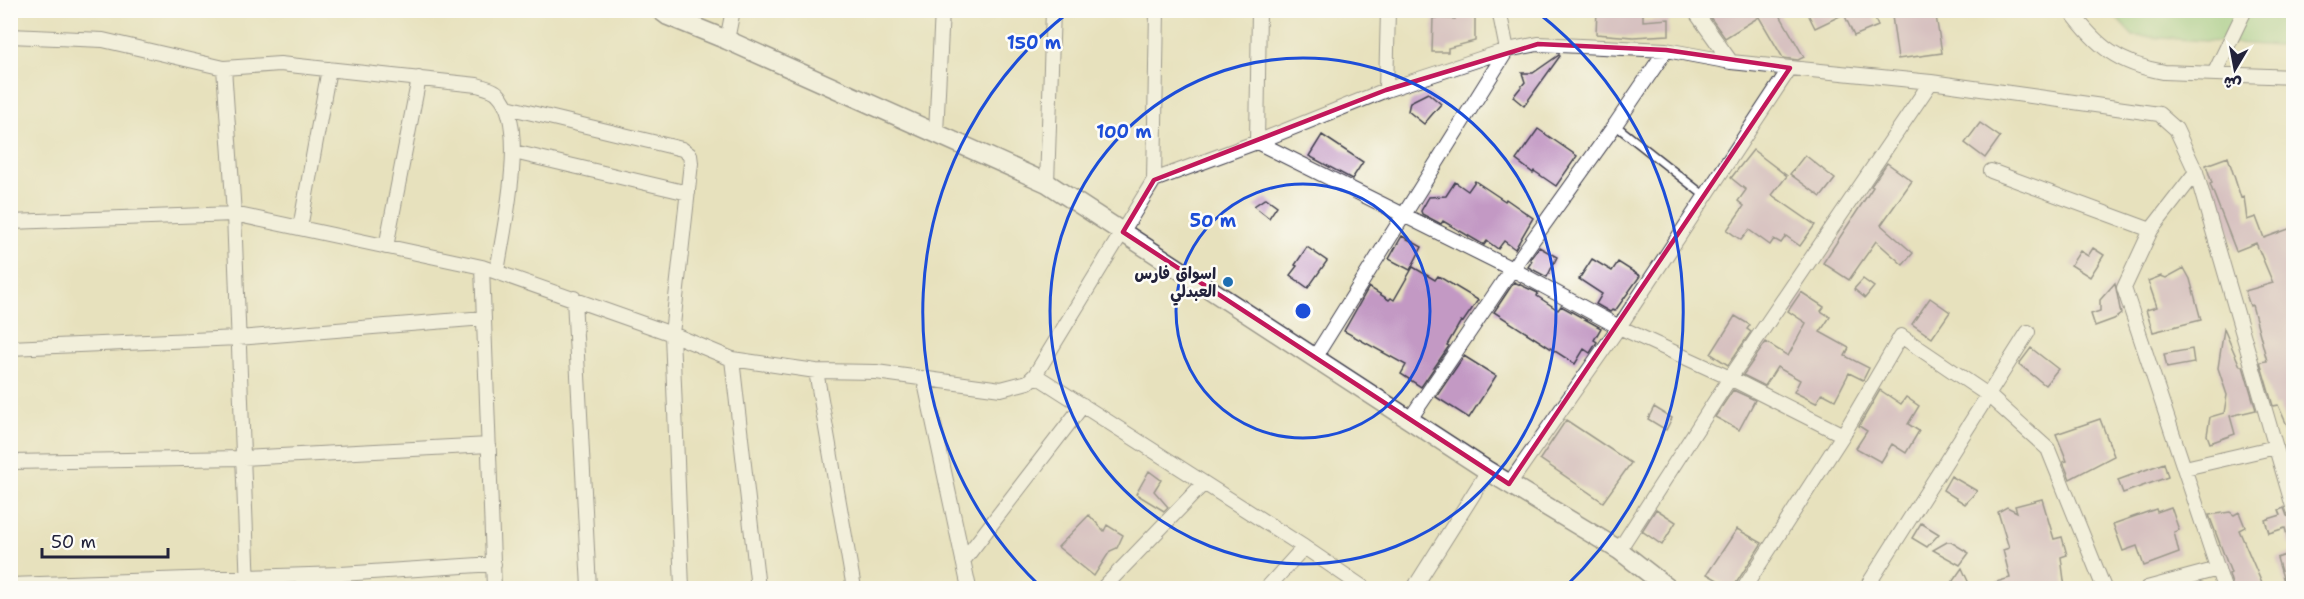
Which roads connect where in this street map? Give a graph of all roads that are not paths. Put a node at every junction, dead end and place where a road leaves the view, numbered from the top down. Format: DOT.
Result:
graph roads {
  1 [pos="660,10"];
  2 [pos="733,10"];
  3 [pos="942,10"];
  4 [pos="1053,10"];
  5 [pos="1157,10"];
  6 [pos="1259,10"];
  7 [pos="1388,10"];
  8 [pos="1499,10"];
  9 [pos="1694,10"];
  10 [pos="2070,10"];
  11 [pos="2245,10"];
  12 [pos="10,36"];
  13 [pos="727,40"];
  14 [pos="1666,50"];
  15 [pos="1507,51"];
  16 [pos="1731,62"];
  17 [pos="224,68"];
  18 [pos="1790,68"];
  19 [pos="329,69"];
  20 [pos="2214,74"];
  21 [pos="2294,77"];
  22 [pos="419,78"];
  23 [pos="1931,82"];
  24 [pos="1386,90"];
  25 [pos="507,107"];
  26 [pos="1615,125"];
  27 [pos="936,133"];
  28 [pos="1257,142"];
  29 [pos="514,152"];
  30 [pos="1991,171"];
  31 [pos="2196,172"];
  32 [pos="1154,180"];
  33 [pos="1047,183"];
  34 [pos="687,193"];
  35 [pos="1706,196"];
  36 [pos="234,214"];
  37 [pos="1404,215"];
  38 [pos="10,222"];
  39 [pos="300,228"];
  40 [pos="2151,230"];
  41 [pos="1123,232"];
  42 [pos="386,247"];
  43 [pos="482,267"];
  44 [pos="1512,269"];
  45 [pos="497,272"];
  46 [pos="574,298"];
  47 [pos="484,318"];
  48 [pos="1619,327"];
  49 [pos="2028,332"];
  50 [pos="672,334"];
  51 [pos="238,338"];
  52 [pos="10,348"];
  53 [pos="1315,357"];
  54 [pos="732,359"];
  55 [pos="816,371"];
  56 [pos="1035,375"];
  57 [pos="924,378"];
  58 [pos="1730,378"];
  59 [pos="1988,395"];
  60 [pos="1083,405"];
  61 [pos="1410,419"];
  62 [pos="1843,435"];
  63 [pos="489,445"];
  64 [pos="2276,447"];
  65 [pos="243,458"];
  66 [pos="10,462"];
  67 [pos="2185,468"];
  68 [pos="1488,471"];
  69 [pos="1204,483"];
  70 [pos="1509,484"];
  71 [pos="2294,510"];
  72 [pos="1304,547"];
  73 [pos="1618,550"];
  74 [pos="963,561"];
  75 [pos="494,564"];
  76 [pos="2218,569"];
  77 [pos="248,583"];
  78 [pos="10,585"];
  79 [pos="494,588"];
  80 [pos="589,588"];
  81 [pos="682,588"];
  82 [pos="758,588"];
  83 [pos="854,588"];
  84 [pos="969,588"];
  85 [pos="1103,588"];
  86 [pos="1267,588"];
  87 [pos="1364,588"];
  88 [pos="1414,588"];
  89 [pos="1668,588"];
  90 [pos="1744,588"];
  91 [pos="1866,588"];
  92 [pos="2104,588"];
  93 [pos="2147,588"];
  94 [pos="2224,588"];
  1 -- 13 [label="street"];
  2 -- 13 [label="street"];
  3 -- 27 [label="street"];
  4 -- 33 [label="street"];
  5 -- 32 [label="street"];
  6 -- 28 [label="street"];
  7 -- 24 [label="street"];
  8 -- 15 [label="street"];
  9 -- 16 [label="street"];
  10 -- 20 [label="street"];
  11 -- 20 [label="street"];
  12 -- 17 [label="street"];
  13 -- 27 [label="street"];
  14 -- 15 [label="street"];
  14 -- 16 [label="street"];
  14 -- 26 [label="street"];
  15 -- 24 [label="street"];
  15 -- 37 [label="street"];
  16 -- 18 [label="street"];
  17 -- 19 [label="street"];
  17 -- 36 [label="street"];
  18 -- 23 [label="street"];
  18 -- 35 [label="street"];
  19 -- 22 [label="street"];
  19 -- 39 [label="street"];
  20 -- 21 [label="street"];
  22 -- 25 [label="street"];
  22 -- 42 [label="street"];
  23 -- 31 [label="street"];
  23 -- 58 [label="street"];
  24 -- 28 [label="street"];
  25 -- 29 [label="street"];
  25 -- 34 [label="street"];
  26 -- 35 [label="lane"];
  26 -- 44 [label="street"];
  27 -- 33 [label="street"];
  28 -- 32 [label="street"];
  28 -- 37 [label="street"];
  29 -- 34 [label="street"];
  29 -- 45 [label="street"];
  30 -- 40 [label="street"];
  31 -- 40 [label="street"];
  31 -- 64 [label="street"];
  32 -- 41 [label="street"];
  33 -- 41 [label="street"];
  34 -- 50 [label="street"];
  35 -- 48 [label="street"];
  36 -- 38 [label="street"];
  36 -- 39 [label="street"];
  36 -- 51 [label="street"];
  37 -- 44 [label="street"];
  37 -- 53 [label="street"];
  39 -- 42 [label="street"];
  40 -- 67 [label="street"];
  41 -- 53 [label="street"];
  41 -- 56 [label="street"];
  42 -- 43 [label="street"];
  43 -- 45 [label="street"];
  43 -- 47 [label="street"];
  44 -- 48 [label="street"];
  44 -- 61 [label="street"];
  45 -- 46 [label="street"];
  46 -- 50 [label="street"];
  46 -- 80 [label="street"];
  47 -- 51 [label="street"];
  47 -- 63 [label="street"];
  48 -- 58 [label="street"];
  48 -- 70 [label="street"];
  49 -- 59 [label="street"];
  50 -- 54 [label="street"];
  50 -- 81 [label="street"];
  51 -- 52 [label="street"];
  51 -- 65 [label="street"];
  53 -- 61 [label="street"];
  54 -- 55 [label="street"];
  54 -- 82 [label="street"];
  55 -- 57 [label="street"];
  55 -- 83 [label="street"];
  56 -- 57 [label="street"];
  56 -- 60 [label="street"];
  57 -- 74 [label="street"];
  58 -- 62 [label="street"];
  58 -- 73 [label="street"];
  59 -- 62 [label="street"];
  59 -- 91 [label="street"];
  59 -- 92 [label="street"];
  60 -- 69 [label="street"];
  60 -- 74 [label="street"];
  61 -- 68 [label="street"];
  62 -- 90 [label="street"];
  63 -- 65 [label="street"];
  63 -- 75 [label="street"];
  64 -- 67 [label="street"];
  64 -- 71 [label="street"];
  65 -- 66 [label="street"];
  65 -- 77 [label="street"];
  67 -- 76 [label="street"];
  68 -- 70 [label="street"];
  68 -- 88 [label="street"];
  69 -- 72 [label="street"];
  69 -- 85 [label="street"];
  70 -- 73 [label="street"];
  72 -- 86 [label="street"];
  72 -- 87 [label="street"];
  73 -- 89 [label="street"];
  74 -- 84 [label="street"];
  75 -- 77 [label="street"];
  75 -- 79 [label="street"];
  76 -- 93 [label="street"];
  76 -- 94 [label="street"];
  77 -- 78 [label="street"];
}
